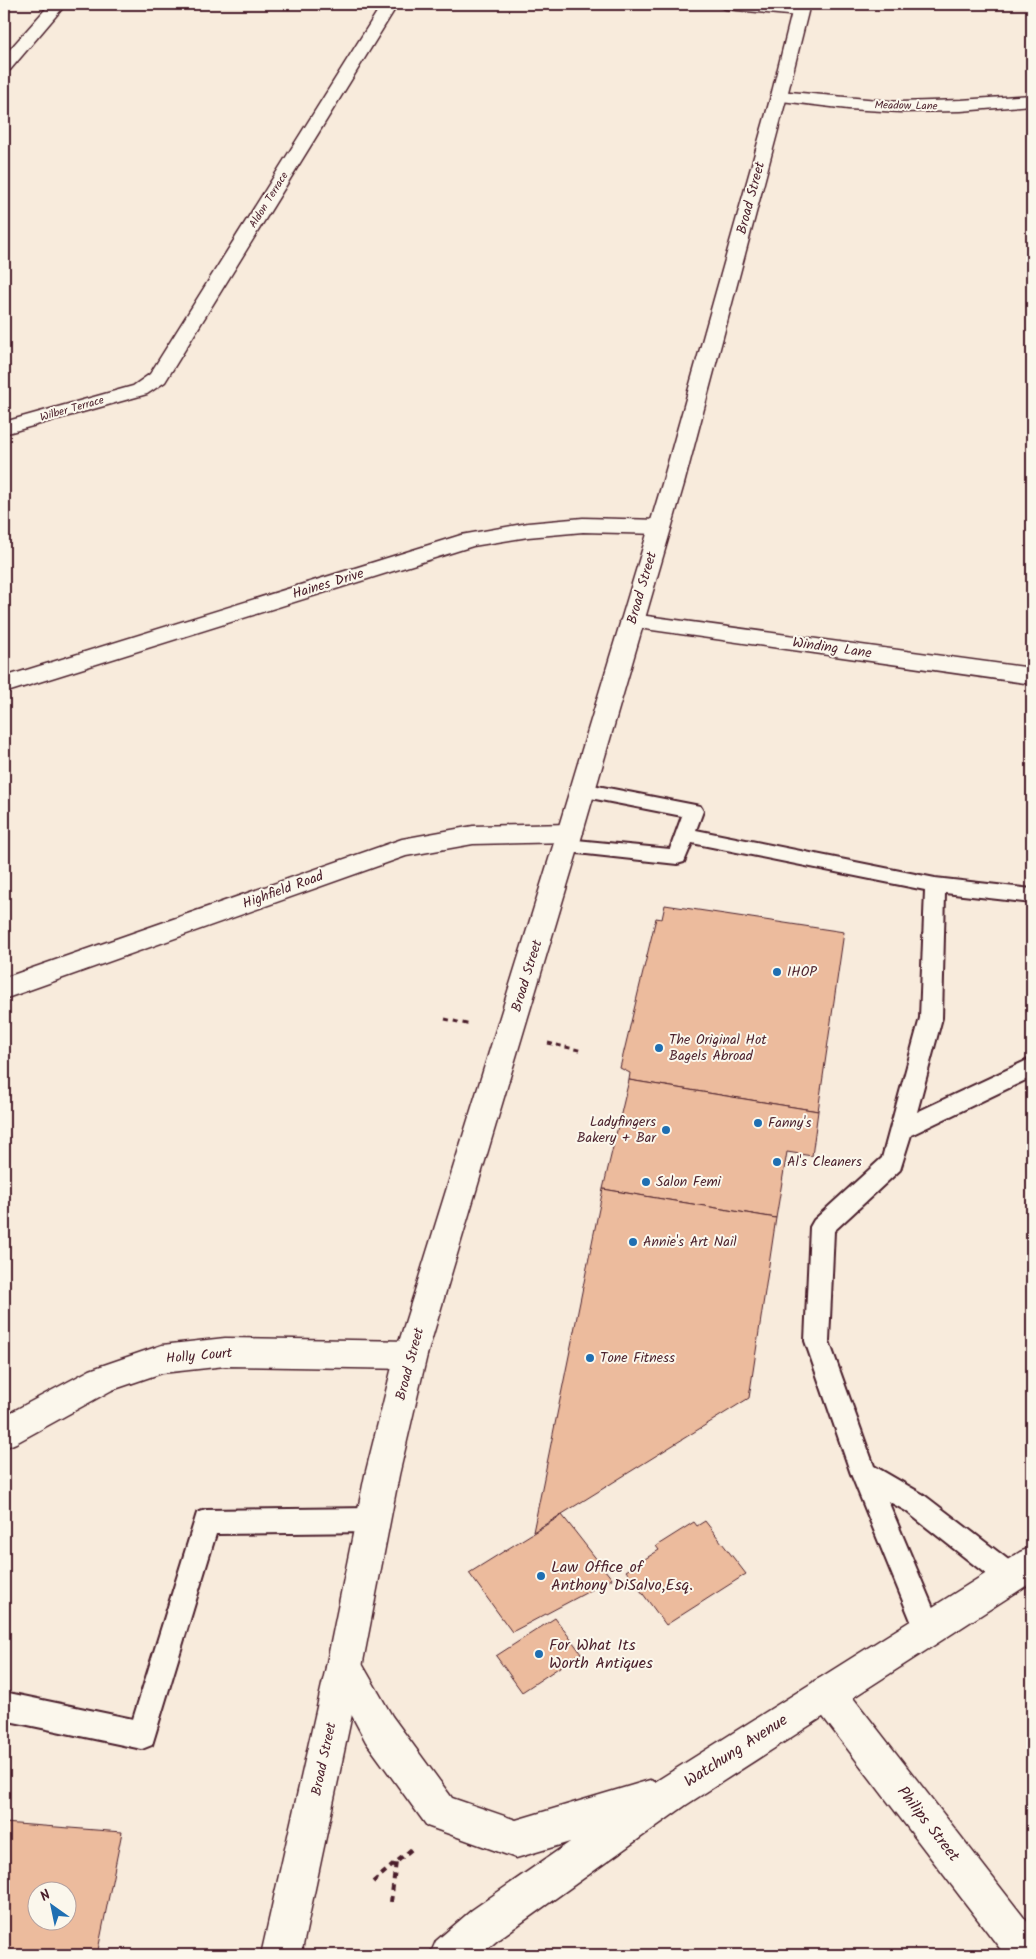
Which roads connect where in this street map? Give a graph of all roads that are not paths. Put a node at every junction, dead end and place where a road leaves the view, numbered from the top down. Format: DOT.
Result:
graph roads {
  1 [pos="58,4"];
  2 [pos="390,4"];
  3 [pos="726,4"];
  4 [pos="801,8"];
  5 [pos="4,66"];
  6 [pos="779,96"];
  7 [pos="1032,100"];
  8 [pos="140,390"];
  9 [pos="4,428"];
  10 [pos="660,527"];
  11 [pos="632,621"];
  12 [pos="1032,676"];
  13 [pos="4,685"];
  14 [pos="582,790"];
  15 [pos="685,835"];
  16 [pos="568,840"];
  17 [pos="935,885"];
  18 [pos="1032,896"];
  19 [pos="4,989"];
  20 [pos="1032,1066"];
  21 [pos="901,1130"];
  22 [pos="411,1355"];
  23 [pos="4,1433"];
  24 [pos="864,1474"];
  25 [pos="373,1520"];
  26 [pos="1021,1570"];
  27 [pos="928,1629"];
  28 [pos="344,1667"];
  29 [pos="827,1693"];
  30 [pos="4,1706"];
  31 [pos="673,1792"];
  32 [pos="281,1955"];
  33 [pos="450,1955"];
  34 [pos="1029,1955"];
  1 -- 5 [label="street"];
  2 -- 8 [label="street, Aldon Terrace"];
  3 -- 4 [label="street"];
  4 -- 6 [label="street, Broad Street"];
  6 -- 7 [label="street, Meadow Lane"];
  6 -- 10 [label="street, Broad Street"];
  8 -- 9 [label="street, Wilber Terrace"];
  10 -- 11 [label="street, Broad Street"];
  10 -- 13 [label="street, Haines Drive"];
  11 -- 12 [label="street, Winding Lane"];
  11 -- 14 [label="street, Broad Street"];
  14 -- 15 [label="lane"];
  14 -- 16 [label="street, Broad Street"];
  15 -- 16 [label="lane"];
  15 -- 17 [label="lane"];
  16 -- 19 [label="street, Highfield Road"];
  16 -- 22 [label="street, Broad Street"];
  17 -- 18 [label="lane"];
  17 -- 21 [label="lane"];
  20 -- 21 [label="lane"];
  21 -- 24 [label="lane"];
  22 -- 23 [label="street, Holly Court"];
  22 -- 25 [label="street, Broad Street"];
  24 -- 26 [label="lane"];
  24 -- 27 [label="lane"];
  25 -- 28 [label="street, Broad Street"];
  25 -- 30 [label="lane"];
  26 -- 27 [label="street, Watchung Avenue"];
  27 -- 29 [label="street, Watchung Avenue"];
  28 -- 31 [label="street"];
  28 -- 32 [label="street, Broad Street"];
  29 -- 31 [label="street, Watchung Avenue"];
  29 -- 34 [label="street, Philips Street"];
  31 -- 33 [label="street, Watchung Avenue"];
}
